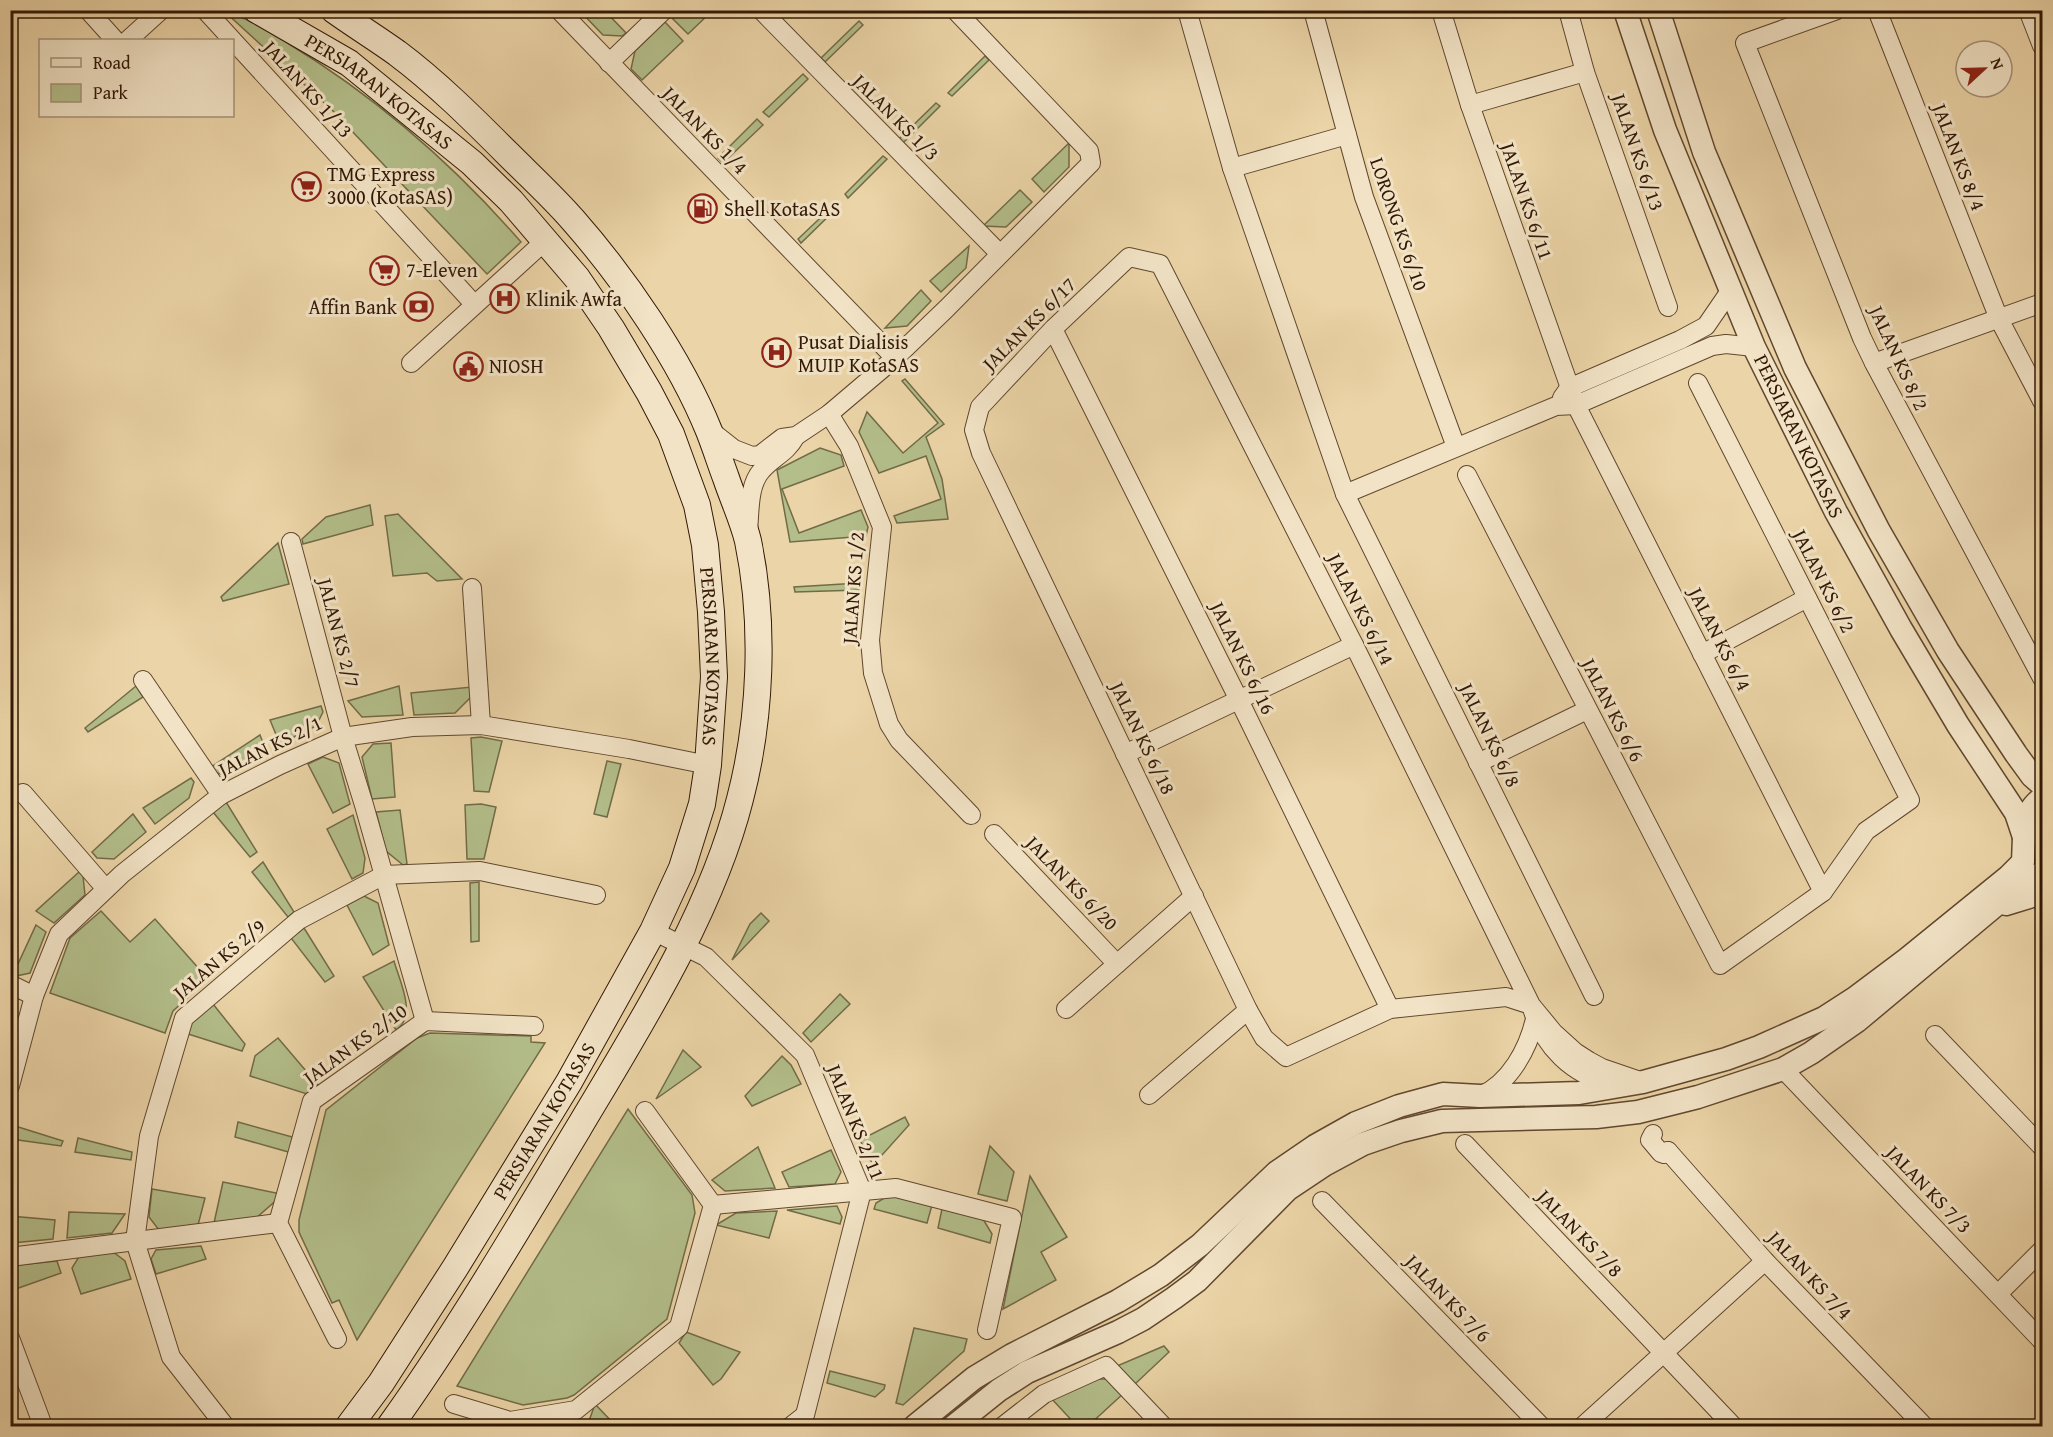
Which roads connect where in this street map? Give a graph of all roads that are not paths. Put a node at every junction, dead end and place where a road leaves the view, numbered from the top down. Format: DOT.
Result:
graph roads {
  1 [pos="88,10"];
  2 [pos="161,10"];
  3 [pos="205,10"];
  4 [pos="257,10"];
  5 [pos="334,10"];
  6 [pos="559,10"];
  7 [pos="664,10"];
  8 [pos="761,10"];
  9 [pos="955,10"];
  10 [pos="1186,10"];
  11 [pos="1313,10"];
  12 [pos="1441,10"];
  13 [pos="1568,10"];
  14 [pos="1624,10"];
  15 [pos="1658,10"];
  16 [pos="1836,10"];
  17 [pos="1877,10"];
  18 [pos="2028,10"];
  19 [pos="114,39"];
  20 [pos="129,39"];
  21 [pos="232,39"];
  22 [pos="234,42"];
  23 [pos="2043,46"];
  24 [pos="609,63"];
  25 [pos="1586,72"];
  26 [pos="1470,105"];
  27 [pos="1347,135"];
  28 [pos="1232,168"];
  29 [pos="545,241"];
  30 [pos="1000,254"];
  31 [pos="1129,257"];
  32 [pos="1730,291"];
  33 [pos="2043,303"];
  34 [pos="474,304"];
  35 [pos="1668,307"];
  36 [pos="1999,319"];
  37 [pos="1053,329"];
  38 [pos="1754,347"];
  39 [pos="895,358"];
  40 [pos="411,363"];
  41 [pos="1874,363"];
  42 [pos="1698,382"];
  43 [pos="1572,397"];
  44 [pos="2043,401"];
  45 [pos="829,414"];
  46 [pos="709,429"];
  47 [pos="974,430"];
  48 [pos="796,436"];
  49 [pos="1456,447"];
  50 [pos="1467,475"];
  51 [pos="1345,494"];
  52 [pos="747,536"];
  53 [pos="291,542"];
  54 [pos="472,588"];
  55 [pos="1807,598"];
  56 [pos="1354,645"];
  57 [pos="1702,654"];
  58 [pos="2043,678"];
  59 [pos="143,680"];
  60 [pos="1239,700"];
  61 [pos="1587,710"];
  62 [pos="481,724"];
  63 [pos="343,737"];
  64 [pos="1125,754"];
  65 [pos="2016,754"];
  66 [pos="1478,763"];
  67 [pos="1984,764"];
  68 [pos="708,765"];
  69 [pos="2043,777"];
  70 [pos="2043,785"];
  71 [pos="23,793"];
  72 [pos="221,795"];
  73 [pos="2043,798"];
  74 [pos="971,815"];
  75 [pos="994,834"];
  76 [pos="2024,837"];
  77 [pos="2043,866"];
  78 [pos="2043,873"];
  79 [pos="384,876"];
  80 [pos="106,889"];
  81 [pos="1823,892"];
  82 [pos="596,895"];
  83 [pos="2043,895"];
  84 [pos="1194,896"];
  85 [pos="1986,904"];
  86 [pos="653,931"];
  87 [pos="682,945"];
  88 [pos="1117,964"];
  89 [pos="10,984"];
  90 [pos="34,996"];
  91 [pos="1594,996"];
  92 [pos="1066,1009"];
  93 [pos="1390,1009"];
  94 [pos="1248,1010"];
  95 [pos="1533,1012"];
  96 [pos="424,1020"];
  97 [pos="534,1026"];
  98 [pos="1935,1035"];
  99 [pos="1783,1069"];
  100 [pos="1643,1082"];
  101 [pos="10,1086"];
  102 [pos="1619,1086"];
  103 [pos="1149,1095"];
  104 [pos="1480,1096"];
  105 [pos="645,1111"];
  106 [pos="1638,1112"];
  107 [pos="1465,1144"];
  108 [pos="2043,1147"];
  109 [pos="862,1191"];
  110 [pos="1322,1201"];
  111 [pos="713,1205"];
  112 [pos="278,1223"];
  113 [pos="135,1241"];
  114 [pos="2043,1250"];
  115 [pos="10,1257"];
  116 [pos="1765,1261"];
  117 [pos="1998,1294"];
  118 [pos="987,1330"];
  119 [pos="10,1338"];
  120 [pos="337,1339"];
  121 [pos="2043,1341"];
  122 [pos="1663,1353"];
  123 [pos="454,1404"];
  124 [pos="579,1418"];
  125 [pos="42,1426"];
  126 [pos="225,1426"];
  127 [pos="349,1426"];
  128 [pos="390,1426"];
  129 [pos="791,1426"];
  130 [pos="915,1426"];
  131 [pos="954,1426"];
  132 [pos="1003,1426"];
  133 [pos="1162,1426"];
  134 [pos="1540,1426"];
  135 [pos="1583,1426"];
  136 [pos="1733,1426"];
  137 [pos="1924,1426"];
  1 -- 19 [label="street"];
  2 -- 20 [label="street"];
  3 -- 21 [label="street, JALAN KS 1/13"];
  4 -- 29 [label="main road, PERSIARAN KOTASAS"];
  5 -- 46 [label="main road, PERSIARAN KOTASAS"];
  6 -- 24 [label="street, JALAN KS 1/4"];
  7 -- 24 [label="street"];
  8 -- 30 [label="street, JALAN KS 1/3"];
  9 -- 30 [label="street"];
  10 -- 28 [label="street, JALAN KS 6/8"];
  11 -- 27 [label="street, LORONG KS 6/10"];
  12 -- 26 [label="street, JALAN KS 6/11"];
  13 -- 25 [label="street, JALAN KS 6/13"];
  14 -- 32 [label="street, PERSIARAN KOTASAS"];
  15 -- 65 [label="street, PERSIARAN KOTASAS"];
  16 -- 41 [label="street, JALAN KS 8/2"];
  17 -- 36 [label="street, JALAN KS 8/4"];
  18 -- 23 [label="street"];
  22 -- 34 [label="street, JALAN KS 1/13"];
  24 -- 39 [label="street, JALAN KS 1/4"];
  25 -- 26 [label="street"];
  25 -- 35 [label="street, JALAN KS 6/13"];
  26 -- 43 [label="street, JALAN KS 6/11"];
  27 -- 28 [label="street"];
  27 -- 49 [label="street, LORONG KS 6/10"];
  28 -- 51 [label="street, JALAN KS 6/8"];
  29 -- 34 [label="street"];
  29 -- 68 [label="main road, PERSIARAN KOTASAS"];
  30 -- 39 [label="street"];
  31 -- 37 [label="street, JALAN KS 6/17"];
  31 -- 56 [label="street, JALAN KS 6/14"];
  32 -- 38 [label="street, PERSIARAN KOTASAS"];
  32 -- 43 [label="street"];
  33 -- 36 [label="street"];
  34 -- 40 [label="street"];
  36 -- 41 [label="street"];
  36 -- 44 [label="street, JALAN KS 8/4"];
  37 -- 47 [label="street, JALAN KS 6/17"];
  37 -- 60 [label="street, JALAN KS 6/16"];
  38 -- 43 [label="street"];
  38 -- 67 [label="street, PERSIARAN KOTASAS"];
  39 -- 45 [label="street"];
  41 -- 58 [label="street, JALAN KS 8/2"];
  42 -- 55 [label="street, JALAN KS 6/2"];
  43 -- 49 [label="street"];
  43 -- 57 [label="street, JALAN KS 6/4"];
  45 -- 48 [label="street"];
  45 -- 74 [label="street, JALAN KS 1/2"];
  46 -- 48 [label="street"];
  46 -- 52 [label="main road, PERSIARAN KOTASAS"];
  47 -- 64 [label="street, JALAN KS 6/18"];
  48 -- 52 [label="street"];
  49 -- 51 [label="street"];
  50 -- 61 [label="street, JALAN KS 6/6"];
  51 -- 66 [label="street, JALAN KS 6/8"];
  52 -- 87 [label="main road, PERSIARAN KOTASAS"];
  53 -- 63 [label="street, JALAN KS 2/7"];
  54 -- 62 [label="street"];
  55 -- 57 [label="street"];
  55 -- 81 [label="street, JALAN KS 6/2"];
  56 -- 60 [label="street"];
  56 -- 95 [label="street, JALAN KS 6/14"];
  57 -- 81 [label="street, JALAN KS 6/4"];
  59 -- 72 [label="street"];
  60 -- 64 [label="street"];
  60 -- 93 [label="street, JALAN KS 6/16"];
  61 -- 66 [label="street"];
  61 -- 81 [label="street, JALAN KS 6/6"];
  62 -- 63 [label="street, JALAN KS 2/1"];
  62 -- 68 [label="street, JALAN KS 2/1"];
  63 -- 72 [label="street, JALAN KS 2/1"];
  63 -- 79 [label="street, JALAN KS 2/7"];
  64 -- 84 [label="street, JALAN KS 6/18"];
  65 -- 69 [label="street"];
  65 -- 70 [label="street, PERSIARAN KOTASAS"];
  66 -- 91 [label="street, JALAN KS 6/8"];
  67 -- 76 [label="street, PERSIARAN KOTASAS"];
  67 -- 85 [label="street"];
  68 -- 86 [label="main road, PERSIARAN KOTASAS"];
  71 -- 80 [label="street"];
  72 -- 80 [label="street, JALAN KS 2/1"];
  73 -- 76 [label="street"];
  75 -- 88 [label="street, JALAN KS 6/20"];
  76 -- 77 [label="street, PERSIARAN KOTASAS"];
  76 -- 85 [label="street"];
  78 -- 85 [label="street"];
  79 -- 82 [label="street, JALAN KS 2/9"];
  79 -- 96 [label="street, JALAN KS 2/7"];
  79 -- 113 [label="street, JALAN KS 2/9"];
  80 -- 90 [label="street, JALAN KS 2/1"];
  83 -- 85 [label="street"];
  84 -- 88 [label="street"];
  84 -- 94 [label="street, JALAN KS 6/18"];
  85 -- 99 [label="street"];
  85 -- 100 [label="street"];
  86 -- 87 [label="street, JALAN KS 2/11"];
  86 -- 127 [label="main road, PERSIARAN KOTASAS"];
  87 -- 109 [label="street, JALAN KS 2/11"];
  87 -- 128 [label="main road, PERSIARAN KOTASAS"];
  88 -- 92 [label="street"];
  89 -- 90 [label="street"];
  90 -- 101 [label="street, JALAN KS 2/1"];
  93 -- 94 [label="street, JALAN KS 6/18"];
  93 -- 95 [label="street"];
  94 -- 103 [label="street"];
  95 -- 100 [label="street"];
  95 -- 102 [label="street"];
  95 -- 104 [label="street"];
  96 -- 97 [label="street, JALAN KS 2/10"];
  96 -- 112 [label="street, JALAN KS 2/10"];
  98 -- 108 [label="street"];
  99 -- 106 [label="street"];
  99 -- 117 [label="street, JALAN KS 7/3"];
  100 -- 102 [label="street"];
  102 -- 104 [label="street"];
  102 -- 106 [label="street"];
  104 -- 130 [label="street"];
  105 -- 111 [label="street"];
  106 -- 116 [label="street, JALAN KS 7/4"];
  106 -- 131 [label="street"];
  107 -- 122 [label="street, JALAN KS 7/8"];
  109 -- 111 [label="street"];
  109 -- 118 [label="street"];
  109 -- 129 [label="street, JALAN KS 2/11"];
  110 -- 134 [label="street, JALAN KS 7/6"];
  111 -- 124 [label="street"];
  112 -- 113 [label="street"];
  112 -- 120 [label="street"];
  113 -- 115 [label="street"];
  113 -- 126 [label="street, JALAN KS 2/9"];
  114 -- 117 [label="street"];
  116 -- 122 [label="street"];
  116 -- 137 [label="street, JALAN KS 7/4"];
  117 -- 121 [label="street, JALAN KS 7/3"];
  119 -- 125 [label="street"];
  122 -- 135 [label="street"];
  122 -- 136 [label="street, JALAN KS 7/8"];
  123 -- 124 [label="street"];
  132 -- 133 [label="street"];
}
